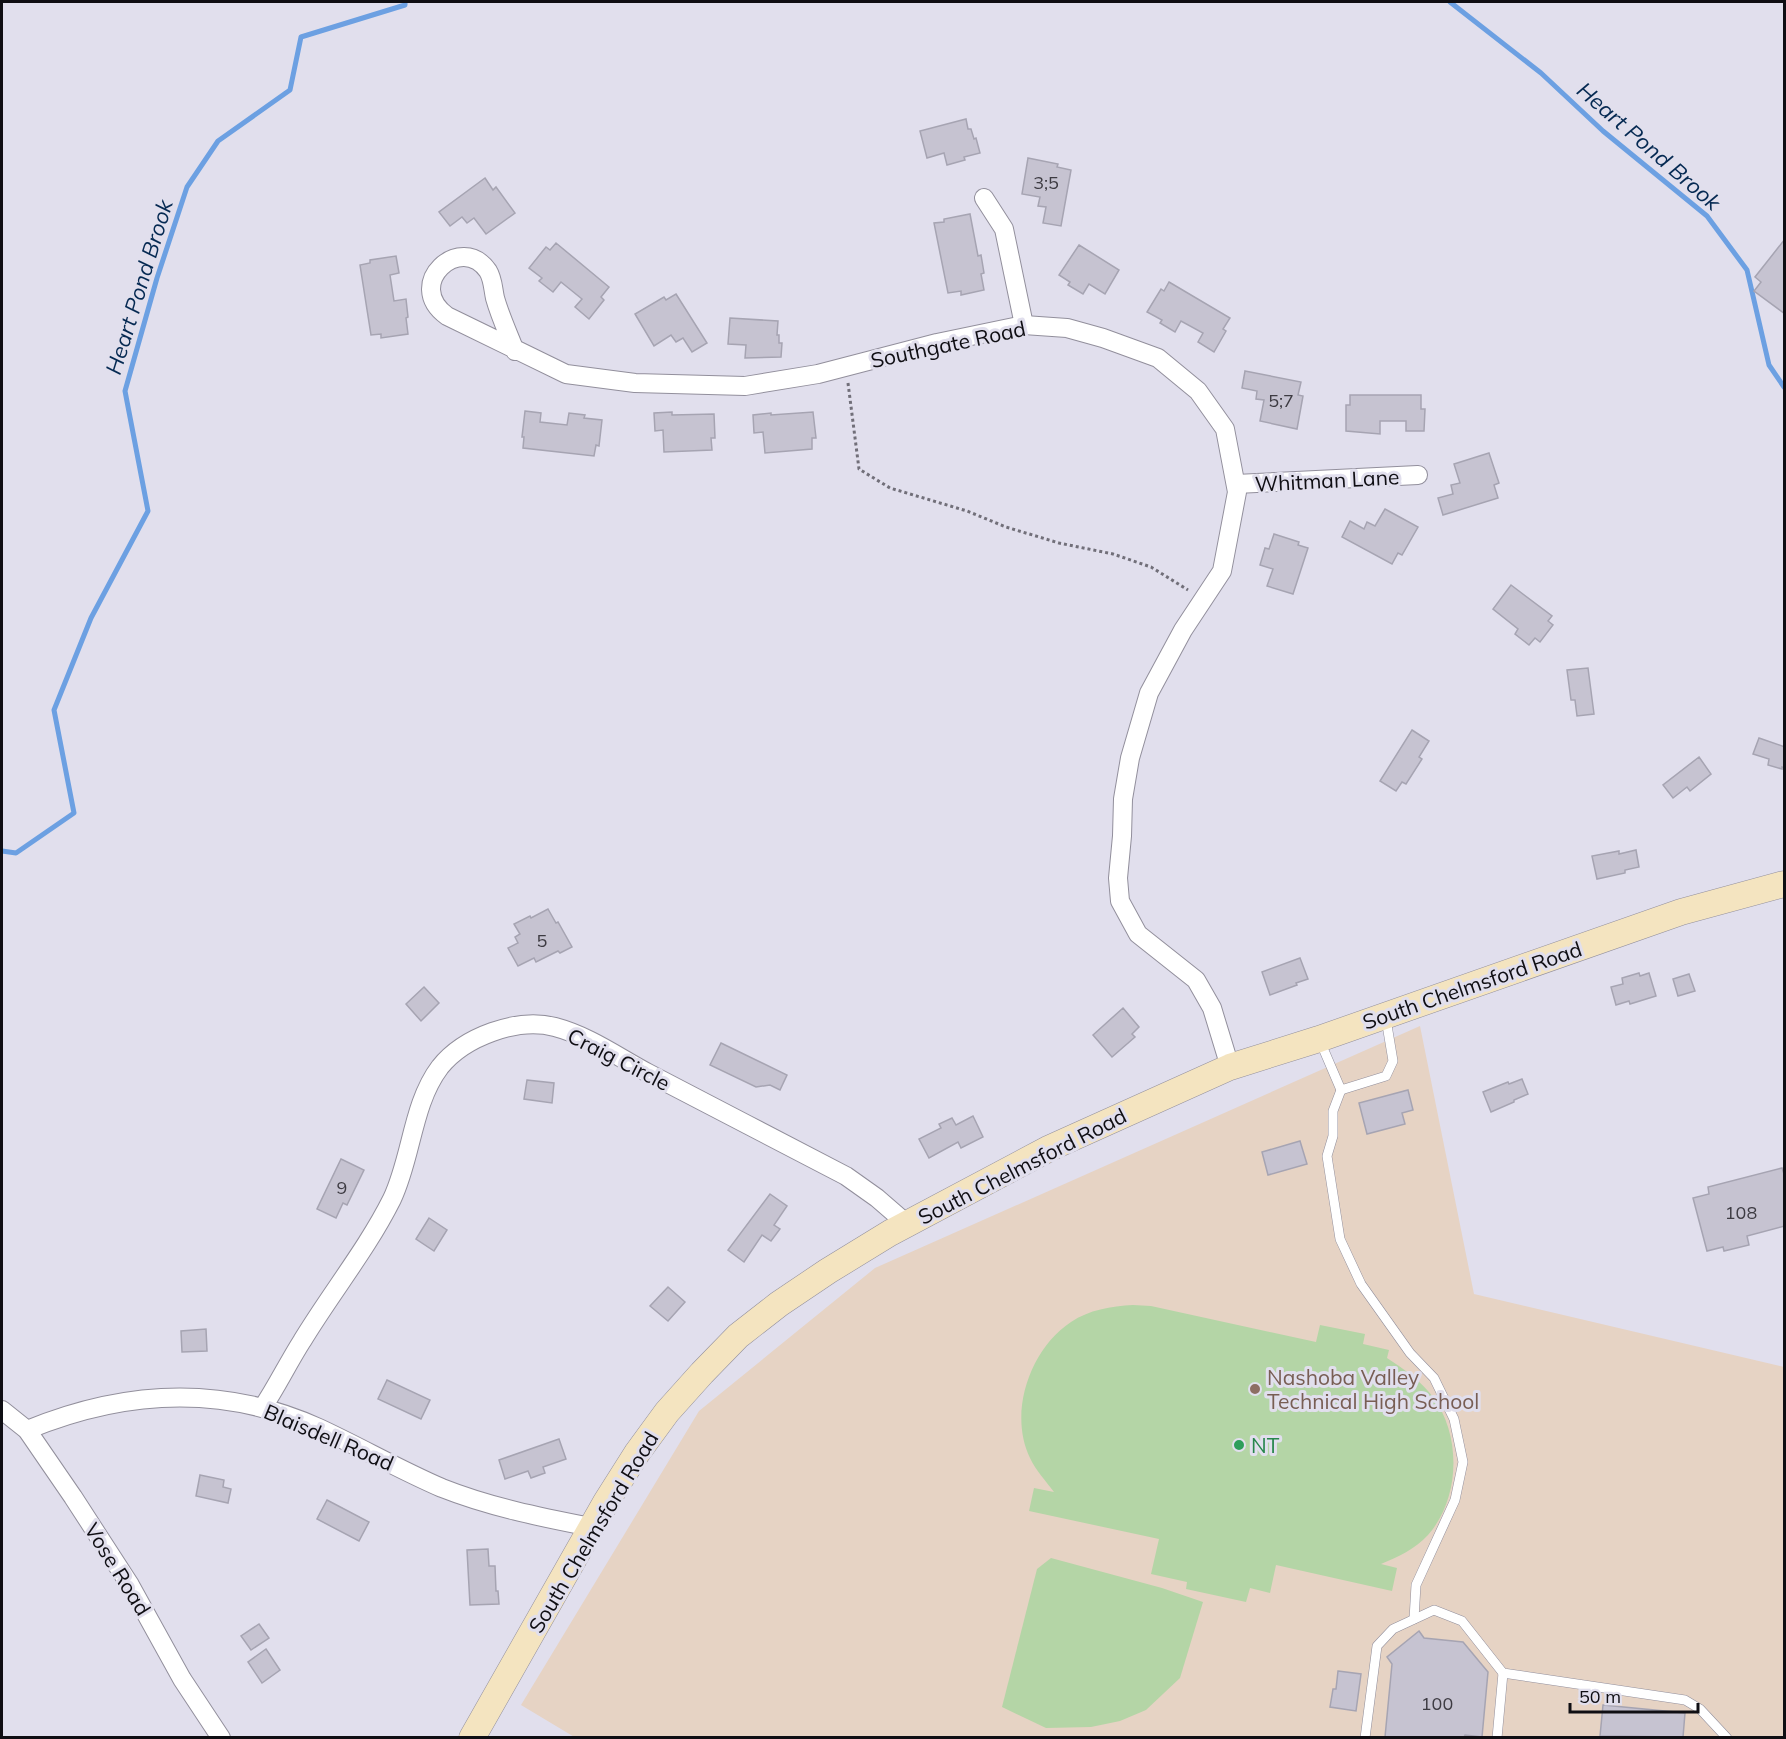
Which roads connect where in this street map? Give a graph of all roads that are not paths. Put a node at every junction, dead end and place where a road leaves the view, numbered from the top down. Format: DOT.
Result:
graph roads {
  1 [pos="984,198"];
  2 [pos="1024,325"];
  3 [pos="515,351"];
  4 [pos="1418,475"];
  5 [pos="1236,484"];
  6 [pos="1785,884"];
  7 [pos="1386,1016"];
  8 [pos="1319,1039"];
  9 [pos="1230,1067"];
  10 [pos="1341,1090"];
  11 [pos="907,1224"];
  12 [pos="263,1407"];
  13 [pos="2,1410"];
  14 [pos="27,1430"];
  15 [pos="591,1527"];
  16 [pos="1414,1619"];
  17 [pos="1503,1673"];
  18 [pos="221,1737"];
  19 [pos="472,1737"];
  20 [pos="1365,1737"];
  21 [pos="1497,1737"];
  22 [pos="1727,1737"];
  1 -- 2 [label="street"];
  2 -- 3 [label="street, Southgate Road"];
  2 -- 5 [label="street, Southgate Road"];
  3 -- 3 [label="street, Southgate Road"];
  4 -- 5 [label="street, Whitman Lane"];
  5 -- 9 [label="street, Southgate Road"];
  6 -- 7 [label="main road, South Chelmsford Road"];
  7 -- 8 [label="main road, South Chelmsford Road"];
  7 -- 10 [label="lane"];
  8 -- 9 [label="main road, South Chelmsford Road"];
  8 -- 10 [label="lane"];
  9 -- 11 [label="main road, South Chelmsford Road"];
  10 -- 16 [label="lane"];
  11 -- 12 [label="street, Craig Circle"];
  11 -- 15 [label="main road, South Chelmsford Road"];
  12 -- 14 [label="street, Blaisdell Road"];
  12 -- 15 [label="street, Blaisdell Road"];
  13 -- 14 [label="street, Vose Road"];
  14 -- 18 [label="street, Vose Road"];
  15 -- 19 [label="main road, South Chelmsford Road"];
  16 -- 17 [label="lane"];
  16 -- 20 [label="lane"];
  17 -- 21 [label="lane"];
  17 -- 22 [label="lane"];
}
